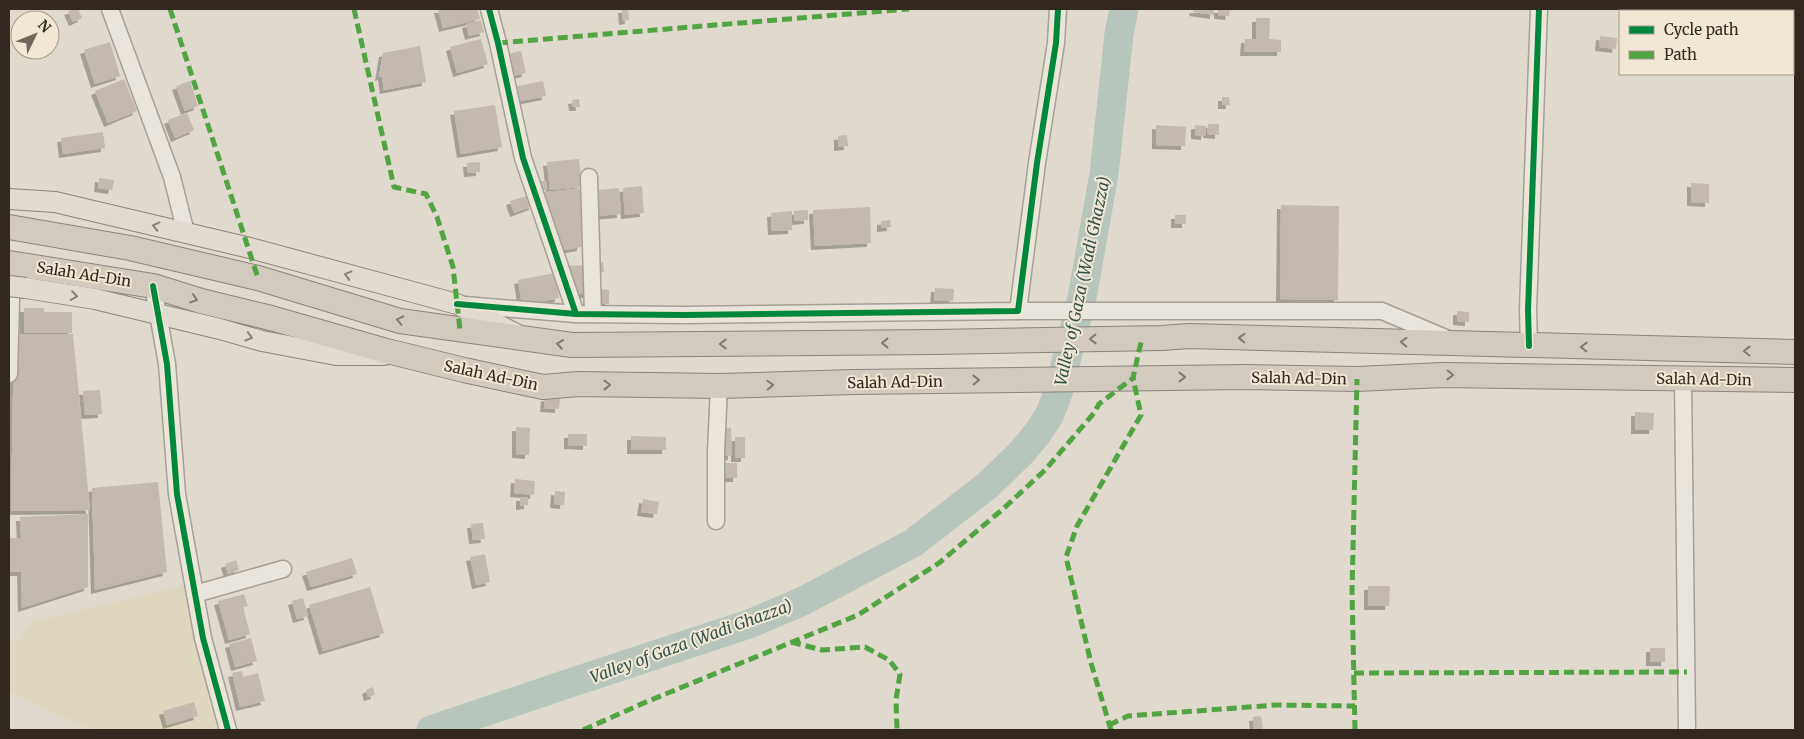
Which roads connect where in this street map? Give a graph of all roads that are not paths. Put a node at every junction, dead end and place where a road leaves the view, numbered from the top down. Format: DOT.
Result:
graph roads {
  1 [pos="110,9"];
  2 [pos="490,9"];
  3 [pos="1058,9"];
  4 [pos="1539,9"];
  5 [pos="589,177"];
  6 [pos="9,199"];
  7 [pos="9,227"];
  8 [pos="186,233"];
  9 [pos="10,263"];
  10 [pos="153,286"];
  11 [pos="17,287"];
  12 [pos="457,304"];
  13 [pos="1018,311"];
  14 [pos="576,314"];
  15 [pos="594,314"];
  16 [pos="159,315"];
  17 [pos="524,339"];
  18 [pos="1457,343"];
  19 [pos="1530,346"];
  20 [pos="1795,352"];
  21 [pos="402,355"];
  22 [pos="9,374"];
  23 [pos="1684,379"];
  24 [pos="1795,380"];
  25 [pos="718,386"];
  26 [pos="716,521"];
  27 [pos="283,570"];
  28 [pos="195,594"];
  29 [pos="228,730"];
  30 [pos="1687,730"];
  1 -- 8 [label="street"];
  2 -- 14 [label="street"];
  3 -- 13 [label="street"];
  4 -- 19 [label="street"];
  5 -- 15 [label="street"];
  8 -- 6 [label="main road, one-way"];
  17 -- 7 [label="highway, Salah Ad-Din, one-way"];
  12 -- 8 [label="main road, one-way"];
  9 -- 10 [label="highway, Salah Ad-Din"];
  9 -- 22 [label="street"];
  10 -- 16 [label="street"];
  10 -- 21 [label="highway, Salah Ad-Din, one-way"];
  11 -- 16 [label="main road, one-way"];
  12 -- 14 [label="street"];
  12 -- 17 [label="main road"];
  13 -- 15 [label="street"];
  13 -- 18 [label="street"];
  14 -- 15 [label="street"];
  16 -- 21 [label="main road, one-way"];
  16 -- 28 [label="street"];
  18 -- 17 [label="highway, Salah Ad-Din, one-way"];
  18 -- 19 [label="highway, Salah Ad-Din"];
  20 -- 19 [label="highway, Salah Ad-Din, one-way"];
  21 -- 25 [label="highway, Salah Ad-Din, one-way"];
  23 -- 24 [label="highway, Salah Ad-Din"];
  25 -- 23 [label="highway, Salah Ad-Din, one-way"];
  23 -- 30 [label="street"];
  25 -- 26 [label="street"];
  27 -- 28 [label="street"];
  28 -- 29 [label="street"];
}
